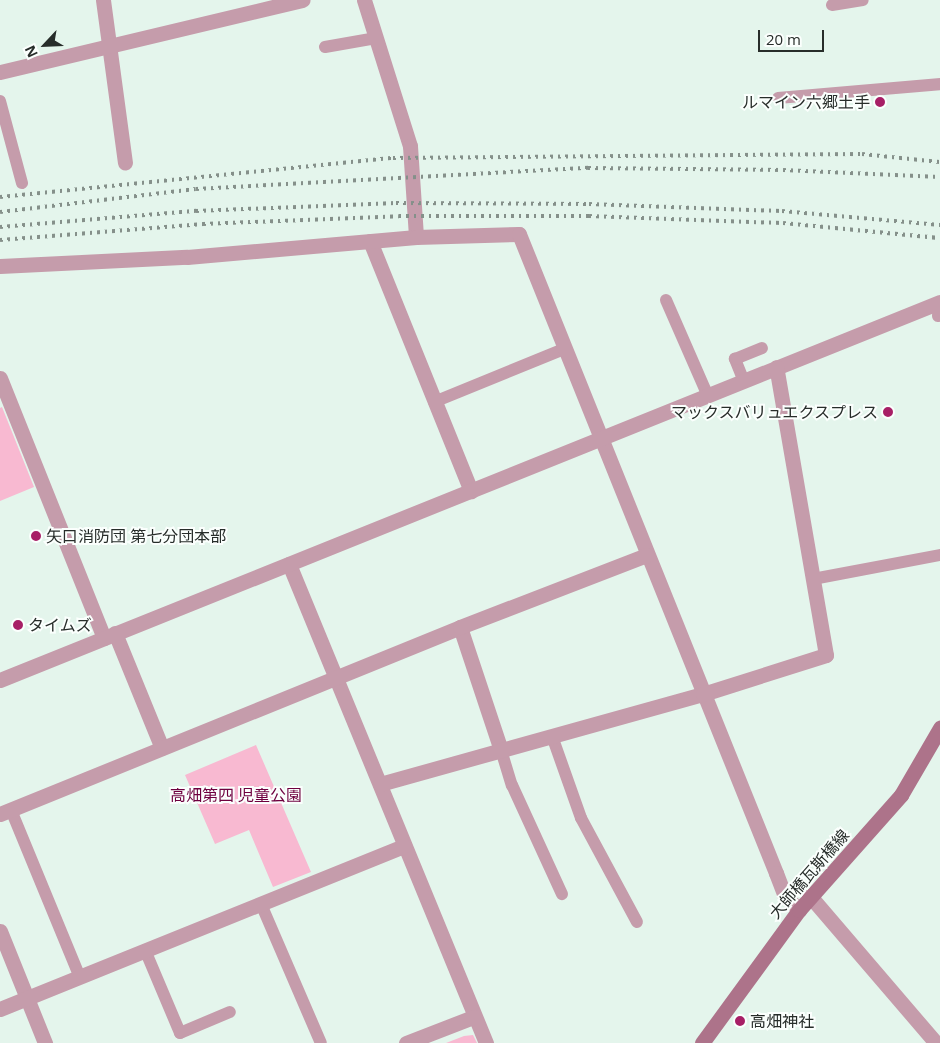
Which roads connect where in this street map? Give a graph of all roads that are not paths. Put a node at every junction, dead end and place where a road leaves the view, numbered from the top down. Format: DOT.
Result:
graph roads {
  1 [pos="103,0"];
  2 [pos="304,0"];
  3 [pos="364,0"];
  4 [pos="863,0"];
  5 [pos="832,5"];
  6 [pos="376,38"];
  7 [pos="109,46"];
  8 [pos="325,47"];
  9 [pos="0,72"];
  10 [pos="940,84"];
  11 [pos="778,98"];
  12 [pos="0,101"];
  13 [pos="125,163"];
  14 [pos="22,183"];
  15 [pos="416,237"];
  16 [pos="370,241"];
  17 [pos="0,266"];
  18 [pos="666,300"];
  19 [pos="939,307"];
  20 [pos="762,348"];
  21 [pos="564,349"];
  22 [pos="776,367"];
  23 [pos="0,378"];
  24 [pos="743,379"];
  25 [pos="707,394"];
  26 [pos="434,402"];
  27 [pos="600,439"];
  28 [pos="471,491"];
  29 [pos="647,555"];
  30 [pos="940,555"];
  31 [pos="289,564"];
  32 [pos="813,579"];
  33 [pos="460,627"];
  34 [pos="110,636"];
  35 [pos="336,678"];
  36 [pos="0,680"];
  37 [pos="703,694"];
  38 [pos="940,728"];
  39 [pos="552,736"];
  40 [pos="162,748"];
  41 [pos="501,750"];
  42 [pos="380,784"];
  43 [pos="5,812"];
  44 [pos="404,846"];
  45 [pos="562,894"];
  46 [pos="810,896"];
  47 [pos="261,904"];
  48 [pos="799,910"];
  49 [pos="637,922"];
  50 [pos="0,931"];
  51 [pos="146,950"];
  52 [pos="80,977"];
  53 [pos="27,998"];
  54 [pos="0,1009"];
  55 [pos="230,1012"];
  56 [pos="473,1017"];
  57 [pos="45,1043"];
  58 [pos="320,1043"];
  59 [pos="406,1043"];
  60 [pos="486,1043"];
  61 [pos="702,1043"];
  62 [pos="936,1043"];
  1 -- 7 [label="street"];
  2 -- 7 [label="street"];
  3 -- 6 [label="street"];
  4 -- 5 [label="lane"];
  6 -- 8 [label="lane"];
  6 -- 15 [label="street"];
  7 -- 9 [label="street"];
  7 -- 13 [label="street"];
  10 -- 11 [label="lane"];
  12 -- 14 [label="lane"];
  15 -- 16 [label="street"];
  15 -- 21 [label="street"];
  16 -- 17 [label="street"];
  16 -- 26 [label="street"];
  18 -- 25 [label="lane"];
  19 -- 22 [label="street"];
  20 -- 24 [label="lane"];
  21 -- 26 [label="lane"];
  21 -- 27 [label="street"];
  22 -- 24 [label="street"];
  22 -- 32 [label="street"];
  23 -- 34 [label="street"];
  24 -- 25 [label="street"];
  25 -- 27 [label="street"];
  26 -- 28 [label="street"];
  27 -- 28 [label="street"];
  27 -- 29 [label="street"];
  28 -- 31 [label="street"];
  29 -- 33 [label="street"];
  29 -- 37 [label="street"];
  30 -- 32 [label="lane"];
  31 -- 34 [label="street"];
  31 -- 35 [label="street"];
  32 -- 37 [label="street"];
  33 -- 35 [label="street"];
  33 -- 41 [label="street"];
  34 -- 36 [label="street"];
  34 -- 40 [label="street"];
  35 -- 40 [label="street"];
  35 -- 42 [label="street"];
  37 -- 39 [label="street"];
  37 -- 48 [label="street"];
  38 -- 46 [label="street, 大師橋瓦斯橋線"];
  39 -- 41 [label="street"];
  39 -- 49 [label="lane"];
  40 -- 43 [label="street"];
  41 -- 42 [label="street"];
  41 -- 45 [label="lane"];
  42 -- 44 [label="street"];
  43 -- 52 [label="lane"];
  44 -- 47 [label="street"];
  44 -- 56 [label="street"];
  46 -- 48 [label="street, 大師橋瓦斯橋線"];
  46 -- 62 [label="street"];
  47 -- 51 [label="street"];
  47 -- 58 [label="lane"];
  48 -- 61 [label="street, 大師橋瓦斯橋線"];
  50 -- 53 [label="street"];
  51 -- 52 [label="street"];
  51 -- 55 [label="lane"];
  52 -- 53 [label="street"];
  53 -- 54 [label="street"];
  53 -- 57 [label="street"];
  56 -- 59 [label="street"];
  56 -- 60 [label="street"];
}
